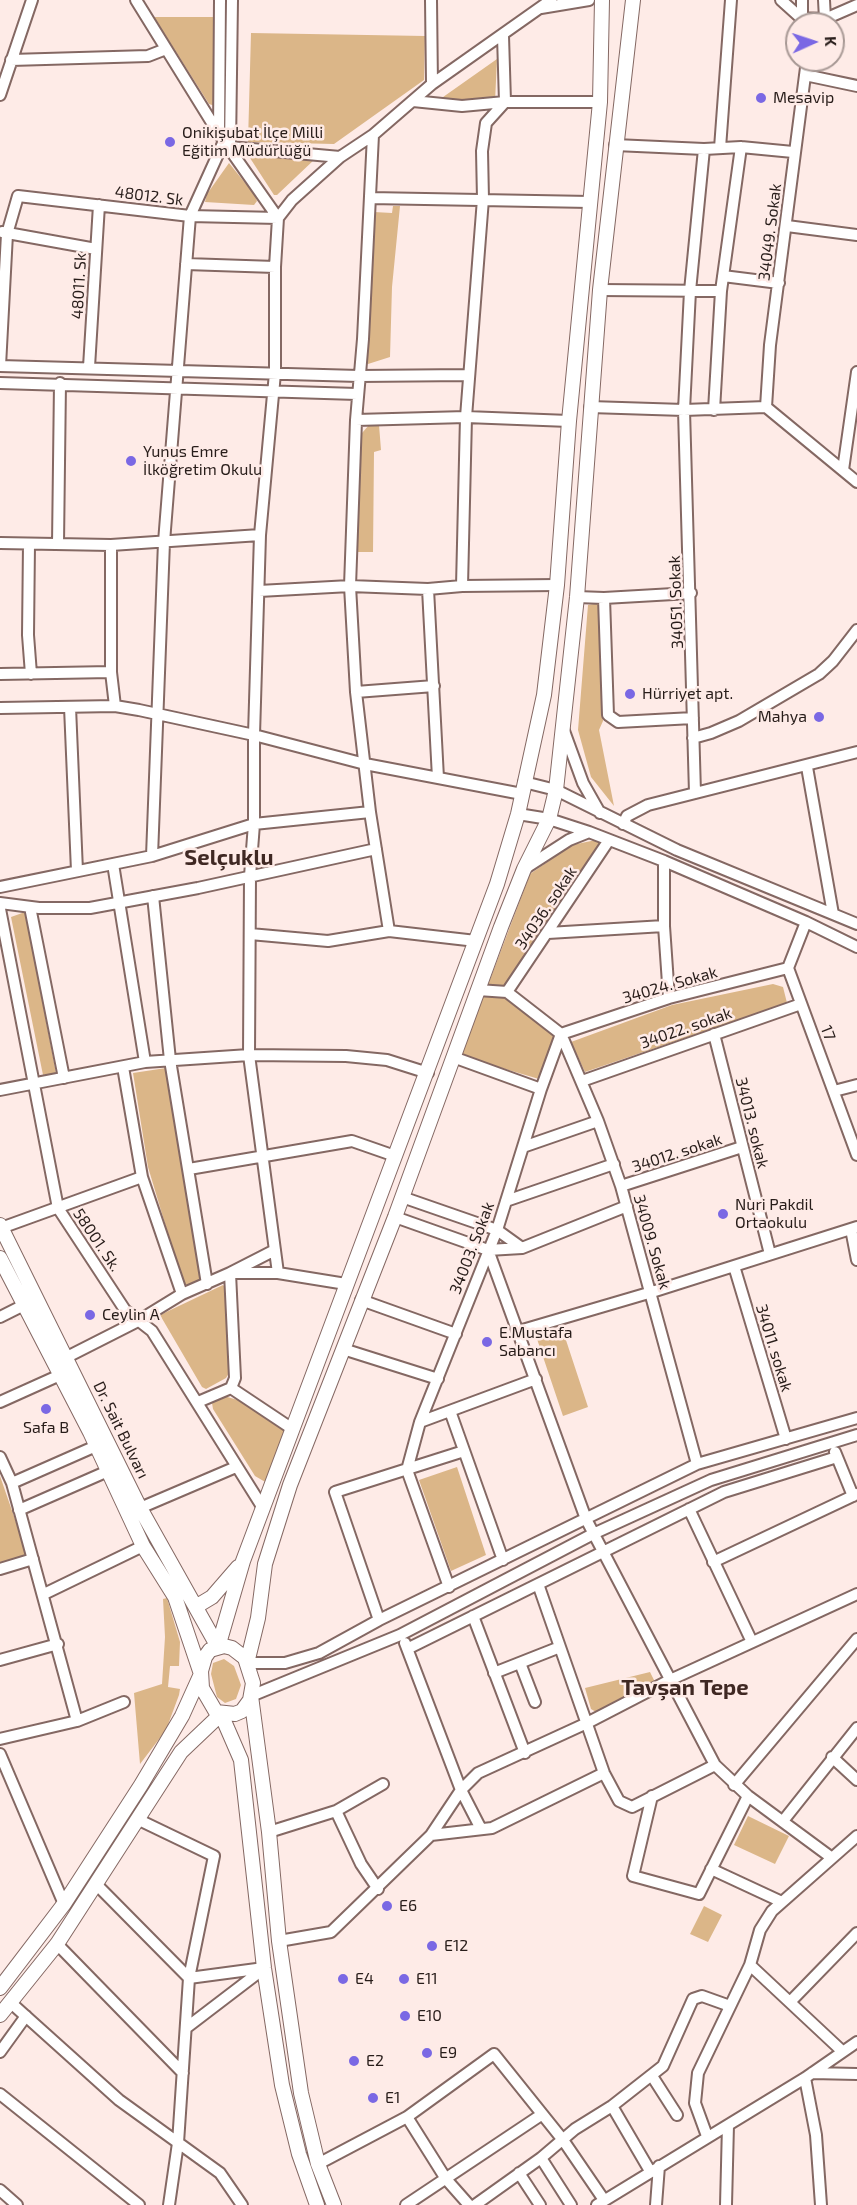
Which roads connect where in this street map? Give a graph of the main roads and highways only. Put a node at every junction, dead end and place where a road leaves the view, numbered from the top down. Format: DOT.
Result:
graph roads {
  1 [pos="603,0"];
  2 [pos="633,0"];
  3 [pos="1,1226"];
  4 [pos="0,1258"];
  5 [pos="243,1561"];
  6 [pos="197,1606"];
  7 [pos="218,1647"];
  8 [pos="247,1663"];
  9 [pos="201,1674"];
  10 [pos="251,1696"];
  11 [pos="221,1714"];
  12 [pos="0,1988"];
  13 [pos="0,2015"];
  14 [pos="317,2205"];
  15 [pos="334,2205"];
  1 -- 5 [label="main road"];
  2 -- 8 [label="main road"];
  3 -- 6 [label="main road, Dr. Sait Bulvarı"];
  4 -- 9 [label="main road, Dr. Sait Bulvarı"];
  5 -- 6 [label="main road"];
  5 -- 7 [label="main road"];
  6 -- 7 [label="main road, Dr. Sait Bulvarı"];
  7 -- 8 [label="main road"];
  7 -- 9 [label="main road"];
  8 -- 10 [label="main road"];
  9 -- 11 [label="main road"];
  9 -- 12 [label="main road"];
  10 -- 11 [label="main road"];
  10 -- 15 [label="main road"];
  11 -- 13 [label="main road"];
  11 -- 14 [label="main road"];
}
